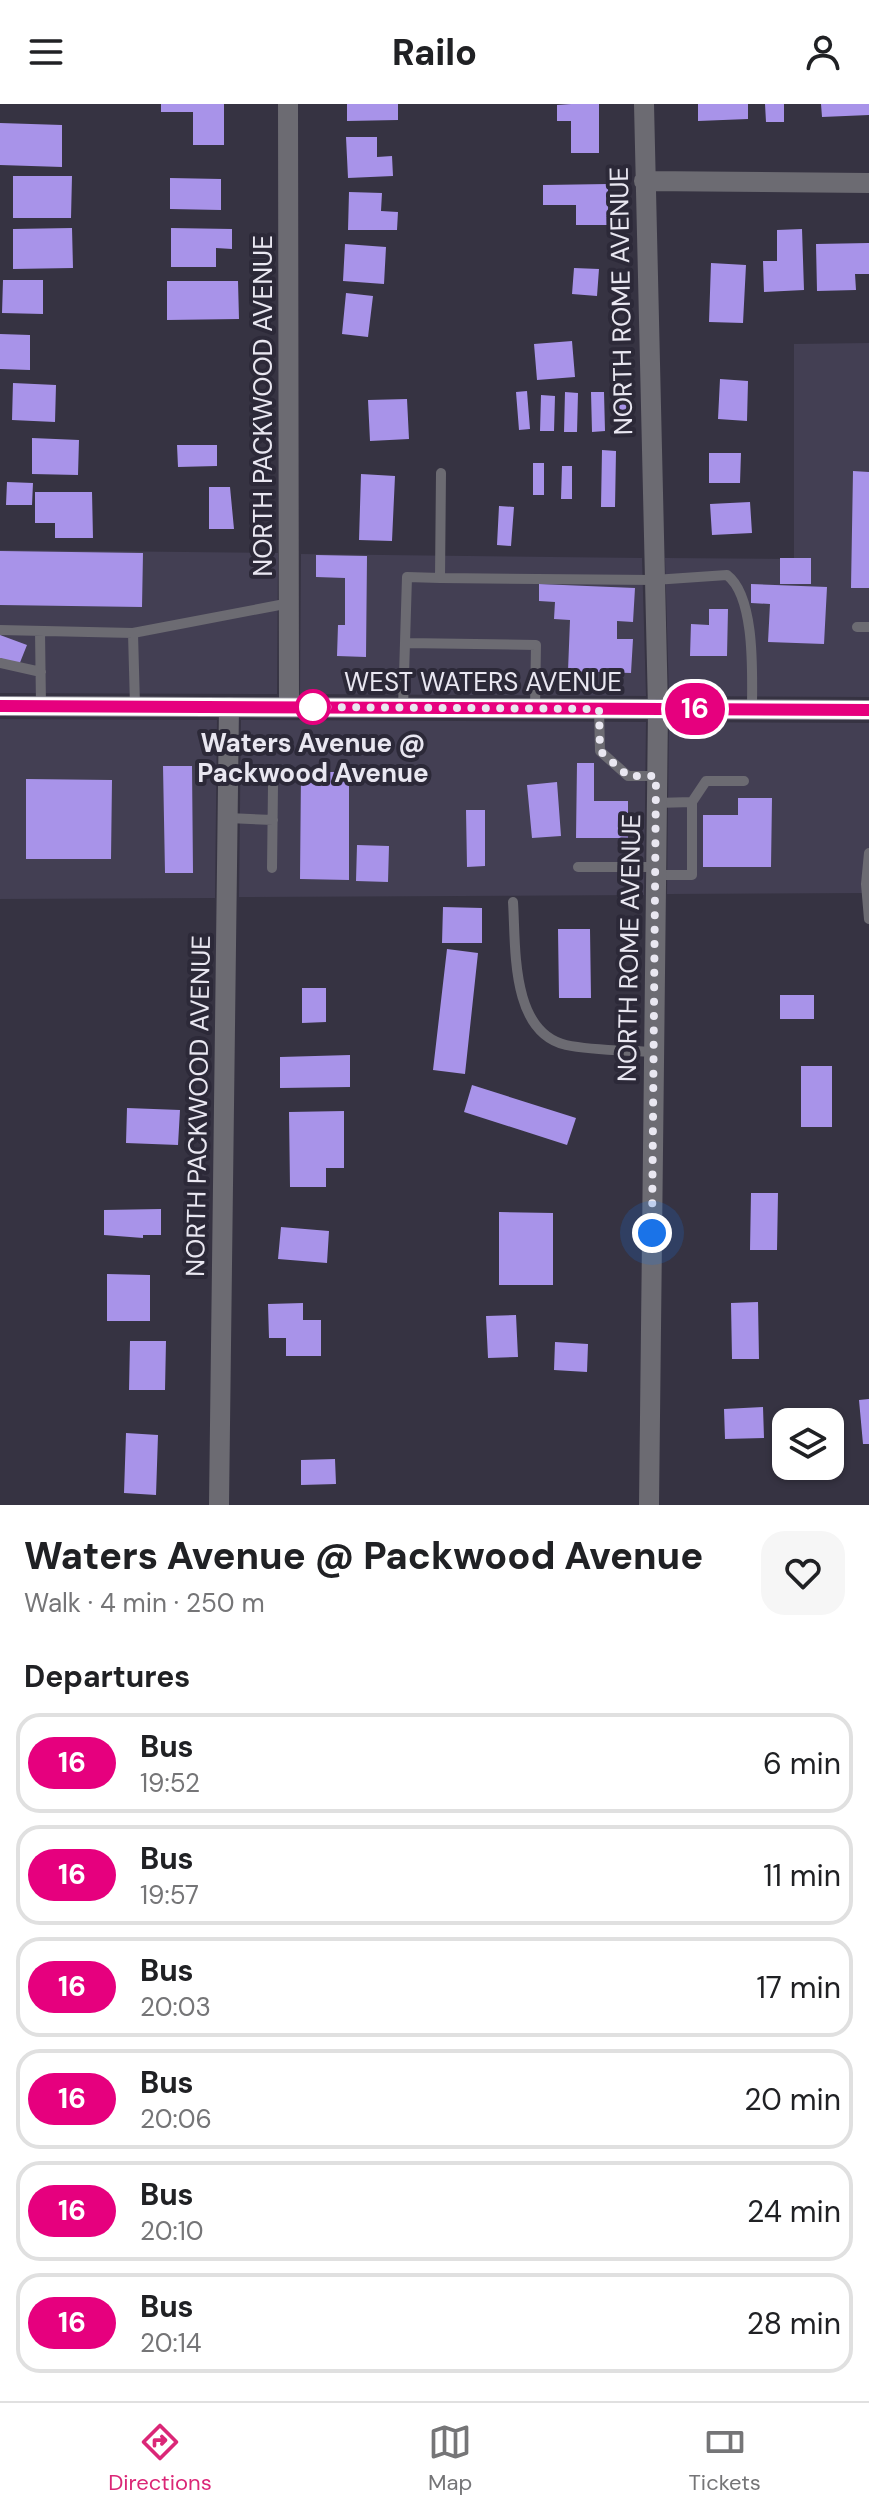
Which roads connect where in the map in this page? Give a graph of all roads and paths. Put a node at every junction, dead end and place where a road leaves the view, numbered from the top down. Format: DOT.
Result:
graph roads {
  1 [pos="288,104"];
  2 [pos="644,104"];
  3 [pos="644,181"];
  4 [pos="869,183"];
  5 [pos="441,473"];
  6 [pos="440,578"];
  7 [pos="654,580"];
  8 [pos="290,603"];
  9 [pos="0,630"];
  10 [pos="40,631"];
  11 [pos="133,633"];
  12 [pos="406,643"];
  13 [pos="0,663"];
  14 [pos="41,672"];
  15 [pos="0,706"];
  16 [pos="41,706"];
  17 [pos="135,706"];
  18 [pos="229,707"];
  19 [pos="289,707"];
  20 [pos="403,708"];
  21 [pos="535,708"];
  22 [pos="599,709"];
  23 [pos="658,709"];
  24 [pos="752,709"];
  25 [pos="869,710"];
  26 [pos="656,776"];
  27 [pos="744,781"];
  28 [pos="273,785"];
  29 [pos="692,802"];
  30 [pos="656,803"];
  31 [pos="228,818"];
  32 [pos="273,820"];
  33 [pos="869,853"];
  34 [pos="578,867"];
  35 [pos="272,868"];
  36 [pos="656,871"];
  37 [pos="513,902"];
  38 [pos="869,919"];
  39 [pos="654,1052"];
  40 [pos="219,1505"];
  41 [pos="649,1505"];
  1 -- 8 [label="street, NORTH PACKWOOD AVENUE"];
  2 -- 3 [label="street, NORTH ROME AVENUE"];
  3 -- 4 [label="street"];
  3 -- 7 [label="street, NORTH ROME AVENUE"];
  5 -- 6 [label="lane"];
  6 -- 7 [label="lane"];
  6 -- 12 [label="lane"];
  7 -- 23 [label="street, NORTH ROME AVENUE"];
  7 -- 24 [label="lane"];
  8 -- 11 [label="lane"];
  8 -- 19 [label="street, NORTH PACKWOOD AVENUE"];
  9 -- 10 [label="lane"];
  10 -- 11 [label="lane"];
  10 -- 14 [label="lane"];
  11 -- 17 [label="lane"];
  12 -- 20 [label="lane"];
  12 -- 21 [label="lane"];
  13 -- 14 [label="lane"];
  14 -- 16 [label="lane"];
  15 -- 16 [label="main road, WEST WATERS AVENUE"];
  16 -- 17 [label="main road, WEST WATERS AVENUE"];
  17 -- 18 [label="main road, WEST WATERS AVENUE"];
  18 -- 19 [label="main road, WEST WATERS AVENUE"];
  18 -- 31 [label="street, NORTH PACKWOOD AVENUE"];
  19 -- 20 [label="main road, WEST WATERS AVENUE"];
  20 -- 21 [label="main road, WEST WATERS AVENUE"];
  21 -- 22 [label="main road, WEST WATERS AVENUE"];
  22 -- 23 [label="main road, WEST WATERS AVENUE"];
  22 -- 26 [label="lane"];
  23 -- 24 [label="main road, WEST WATERS AVENUE"];
  23 -- 26 [label="street, NORTH ROME AVENUE"];
  24 -- 25 [label="main road, WEST WATERS AVENUE"];
  26 -- 30 [label="street, NORTH ROME AVENUE"];
  27 -- 29 [label="lane"];
  28 -- 32 [label="lane"];
  29 -- 30 [label="lane"];
  29 -- 36 [label="lane"];
  30 -- 36 [label="street, NORTH ROME AVENUE"];
  31 -- 32 [label="lane"];
  31 -- 40 [label="street, NORTH PACKWOOD AVENUE"];
  32 -- 35 [label="lane"];
  33 -- 38 [label="lane"];
  34 -- 36 [label="lane"];
  36 -- 39 [label="street, NORTH ROME AVENUE"];
  37 -- 39 [label="lane"];
  39 -- 41 [label="street, NORTH ROME AVENUE"];
}
